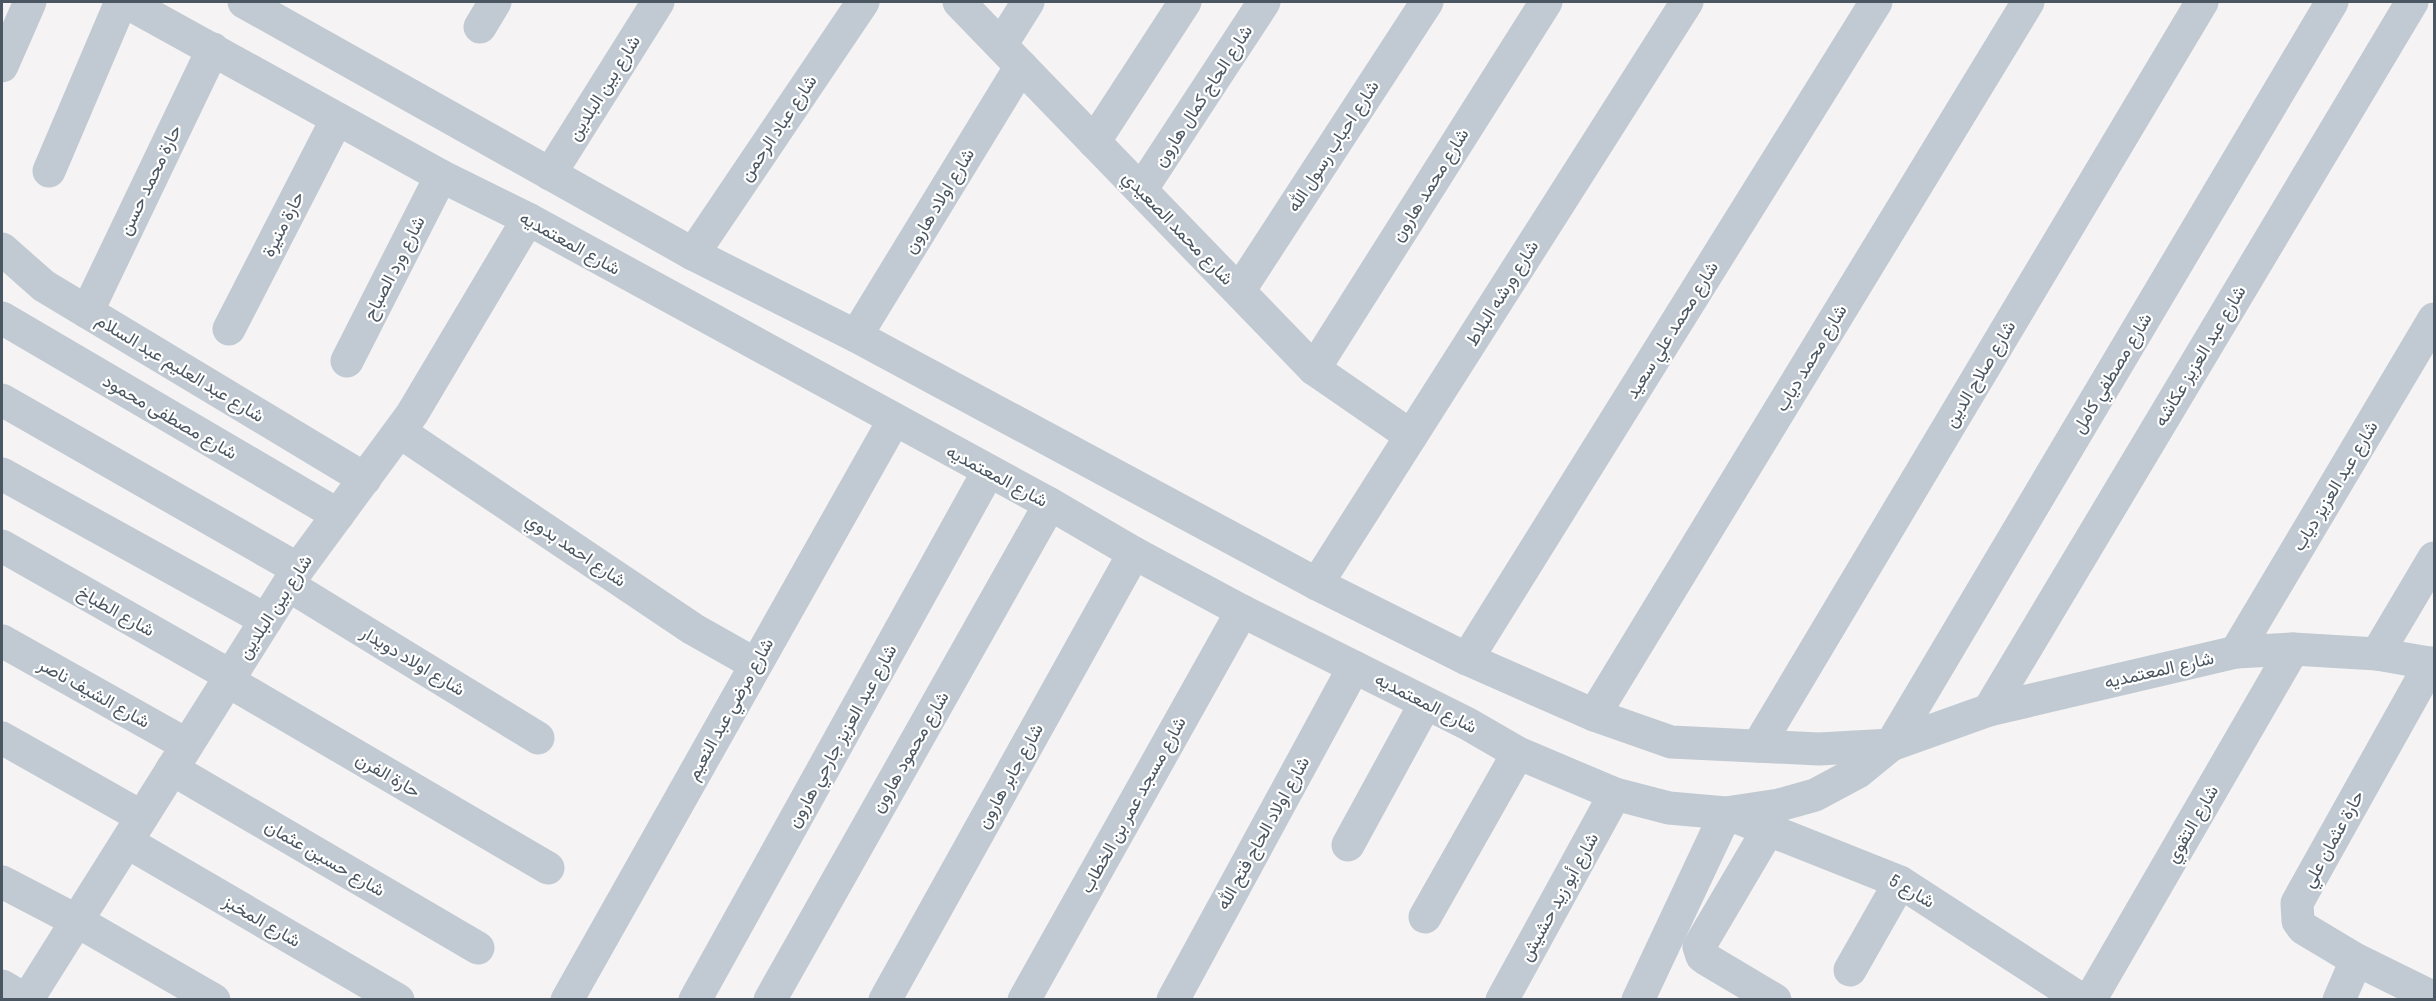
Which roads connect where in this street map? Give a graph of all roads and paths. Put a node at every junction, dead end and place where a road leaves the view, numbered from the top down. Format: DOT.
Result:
graph roads {
  1 [pos="30,2"];
  2 [pos="124,2"];
  3 [pos="248,2"];
  4 [pos="658,2"];
  5 [pos="863,2"];
  6 [pos="959,2"];
  7 [pos="1028,2"];
  8 [pos="1185,2"];
  9 [pos="1264,2"];
  10 [pos="1427,2"];
  11 [pos="1546,2"];
  12 [pos="1687,2"];
  13 [pos="1876,2"];
  14 [pos="2028,2"];
  15 [pos="2202,2"];
  16 [pos="2332,2"];
  17 [pos="2412,2"];
  18 [pos="213,49"];
  19 [pos="1011,55"];
  20 [pos="2,66"];
  21 [pos="337,118"];
  22 [pos="1094,142"];
  23 [pos="49,171"];
  24 [pos="550,174"];
  25 [pos="441,176"];
  26 [pos="1141,190"];
  27 [pos="528,219"];
  28 [pos="2,249"];
  29 [pos="693,254"];
  30 [pos="1239,291"];
  31 [pos="87,312"];
  32 [pos="2,318"];
  33 [pos="2434,319"];
  34 [pos="229,329"];
  35 [pos="856,336"];
  36 [pos="347,361"];
  37 [pos="1314,369"];
  38 [pos="2,400"];
  39 [pos="894,420"];
  40 [pos="400,432"];
  41 [pos="1411,436"];
  42 [pos="988,472"];
  43 [pos="2,474"];
  44 [pos="365,479"];
  45 [pos="1050,504"];
  46 [pos="338,515"];
  47 [pos="2,546"];
  48 [pos="1134,553"];
  49 [pos="2434,558"];
  50 [pos="293,577"];
  51 [pos="1317,584"];
  52 [pos="1242,611"];
  53 [pos="266,620"];
  54 [pos="2,641"];
  55 [pos="2294,649"];
  56 [pos="2236,652"];
  57 [pos="2377,654"];
  58 [pos="1467,659"];
  59 [pos="2433,663"];
  60 [pos="755,664"];
  61 [pos="1354,667"];
  62 [pos="229,679"];
  63 [pos="1425,704"];
  64 [pos="1989,710"];
  65 [pos="1594,715"];
  66 [pos="2,738"];
  67 [pos="538,738"];
  68 [pos="1891,745"];
  69 [pos="1758,746"];
  70 [pos="1518,753"];
  71 [pos="180,757"];
  72 [pos="1615,794"];
  73 [pos="1725,813"];
  74 [pos="135,830"];
  75 [pos="1768,830"];
  76 [pos="1348,845"];
  77 [pos="548,868"];
  78 [pos="2,882"];
  79 [pos="1900,882"];
  80 [pos="1425,917"];
  81 [pos="77,921"];
  82 [pos="478,948"];
  83 [pos="2353,958"];
  84 [pos="1850,970"];
  85 [pos="2,986"];
  86 [pos="38,996"];
  87 [pos="2434,998"];
  88 [pos="214,999"];
  89 [pos="398,999"];
  90 [pos="567,999"];
  91 [pos="694,999"];
  92 [pos="770,999"];
  93 [pos="885,999"];
  94 [pos="1024,999"];
  95 [pos="1173,999"];
  96 [pos="1502,999"];
  97 [pos="1638,999"];
  98 [pos="1775,999"];
  99 [pos="2082,999"];
  100 [pos="2090,999"];
  101 [pos="2339,999"];
  1 -- 20 [label="street"];
  2 -- 18 [label="street, شارع المعتمديه"];
  2 -- 23 [label="street"];
  3 -- 24 [label="street, شارع المعتمديه"];
  4 -- 24 [label="street, شارع بين البلدين"];
  5 -- 29 [label="street, شارع عباد الرحمن"];
  6 -- 19 [label="street, شارع محمد الصعيدي"];
  7 -- 19 [label="street, شارع اولاد هارون"];
  8 -- 22 [label="street"];
  9 -- 26 [label="street, شارع الحاج كمال هارون"];
  10 -- 30 [label="street, شارع احباب رسول الله"];
  11 -- 37 [label="street, شارع محمد هارون"];
  12 -- 41 [label="street, شارع ورشه البلاط"];
  13 -- 58 [label="street, شارع محمد علي سعيد"];
  14 -- 65 [label="street, شارع محمد دياب"];
  15 -- 69 [label="street, شارع صلاح الدين"];
  16 -- 68 [label="street, شارع مصطفي كامل"];
  17 -- 64 [label="street, شارع عبد العزيز عكاشه"];
  18 -- 21 [label="street, شارع المعتمديه"];
  18 -- 31 [label="street, حارة محمد حسن"];
  19 -- 22 [label="street, شارع محمد الصعيدي"];
  19 -- 35 [label="street, شارع اولاد هارون"];
  21 -- 25 [label="street, شارع المعتمديه"];
  21 -- 34 [label="street, حارة منيرة"];
  22 -- 26 [label="street, شارع محمد الصعيدي"];
  24 -- 29 [label="street, شارع المعتمديه"];
  25 -- 27 [label="street, شارع المعتمديه"];
  25 -- 36 [label="street, شارع ورد الصباح"];
  26 -- 30 [label="street, شارع محمد الصعيدي"];
  27 -- 39 [label="street, شارع المعتمديه"];
  27 -- 40 [label="street, شارع بين البلدين"];
  28 -- 31 [label="street, شارع عبد العليم عبد السلام"];
  29 -- 35 [label="street, شارع المعتمديه"];
  30 -- 37 [label="street, شارع محمد الصعيدي"];
  31 -- 44 [label="street, شارع عبد العليم عبد السلام"];
  32 -- 46 [label="street, شارع مصطفى محمود"];
  33 -- 56 [label="street, شارع عبد العزيز دياب"];
  35 -- 51 [label="street, شارع المعتمديه"];
  37 -- 41 [label="street, شارع محمد الصعيدي"];
  38 -- 50 [label="street, شارع اولاد دويدار"];
  39 -- 42 [label="street, شارع المعتمديه"];
  39 -- 60 [label="street, شارع مرضي عبد النعيم"];
  40 -- 44 [label="street, شارع بين البلدين"];
  40 -- 60 [label="street, شارع احمد بدوي"];
  41 -- 51 [label="street, شارع ورشه البلاط"];
  42 -- 45 [label="street, شارع المعتمديه"];
  42 -- 91 [label="street, شارع عبد العزيز جارحي هارون"];
  43 -- 53 [label="street"];
  44 -- 46 [label="street, شارع بين البلدين"];
  45 -- 48 [label="street, شارع المعتمديه"];
  45 -- 92 [label="street, شارع محمود هارون"];
  46 -- 50 [label="street, شارع بين البلدين"];
  47 -- 62 [label="street, شارع الطباخ"];
  48 -- 52 [label="street, شارع المعتمديه"];
  48 -- 93 [label="street, شارع جابر هارون"];
  49 -- 57 [label="street"];
  50 -- 53 [label="street, شارع بين البلدين"];
  50 -- 67 [label="street, شارع اولاد دويدار"];
  51 -- 58 [label="street, شارع المعتمديه"];
  52 -- 61 [label="street, شارع المعتمديه"];
  52 -- 94 [label="street, شارع مسجد عمر بن الخطاب"];
  53 -- 62 [label="street, شارع بين البلدين"];
  54 -- 71 [label="street, شارع الشيف ناصر"];
  55 -- 56 [label="street, شارع المعتمديه"];
  55 -- 57 [label="street, شارع المعتمديه"];
  55 -- 100 [label="street, شارع التقوي"];
  56 -- 64 [label="street, شارع المعتمديه"];
  57 -- 59 [label="street, شارع المعتمديه"];
  58 -- 65 [label="street, شارع المعتمديه"];
  59 -- 83 [label="street, حارة عثمان علي"];
  60 -- 90 [label="street, شارع مرضي عبد النعيم"];
  61 -- 63 [label="street, شارع المعتمديه"];
  61 -- 95 [label="street, شارع اولاد الحاج فتح الله"];
  62 -- 71 [label="street, شارع بين البلدين"];
  62 -- 77 [label="street, حارة الفرن"];
  63 -- 70 [label="street, شارع المعتمديه"];
  63 -- 76 [label="street"];
  64 -- 68 [label="street, شارع المعتمديه"];
  65 -- 69 [label="street, شارع المعتمديه"];
  66 -- 74 [label="street, شارع المخبز"];
  68 -- 69 [label="street, شارع المعتمديه"];
  68 -- 73 [label="street, شارع المعتمديه"];
  70 -- 72 [label="street, شارع المعتمديه"];
  70 -- 80 [label="street"];
  71 -- 74 [label="street, شارع بين البلدين"];
  71 -- 82 [label="street, شارع حسين عثمان"];
  72 -- 73 [label="street, شارع المعتمديه"];
  72 -- 96 [label="street, شارع أبو زيد حشيش"];
  73 -- 75 [label="street, شارع 5"];
  73 -- 97 [label="street"];
  74 -- 81 [label="street, شارع بين البلدين"];
  74 -- 89 [label="street, شارع المخبز"];
  75 -- 79 [label="street, شارع 5"];
  75 -- 98 [label="street"];
  78 -- 81 [label="street"];
  79 -- 84 [label="street"];
  79 -- 99 [label="street, شارع 5"];
  81 -- 86 [label="street, شارع بين البلدين"];
  81 -- 88 [label="street"];
  83 -- 87 [label="street, حارة عثمان علي"];
  83 -- 101 [label="street"];
  85 -- 86 [label="street"];
}
